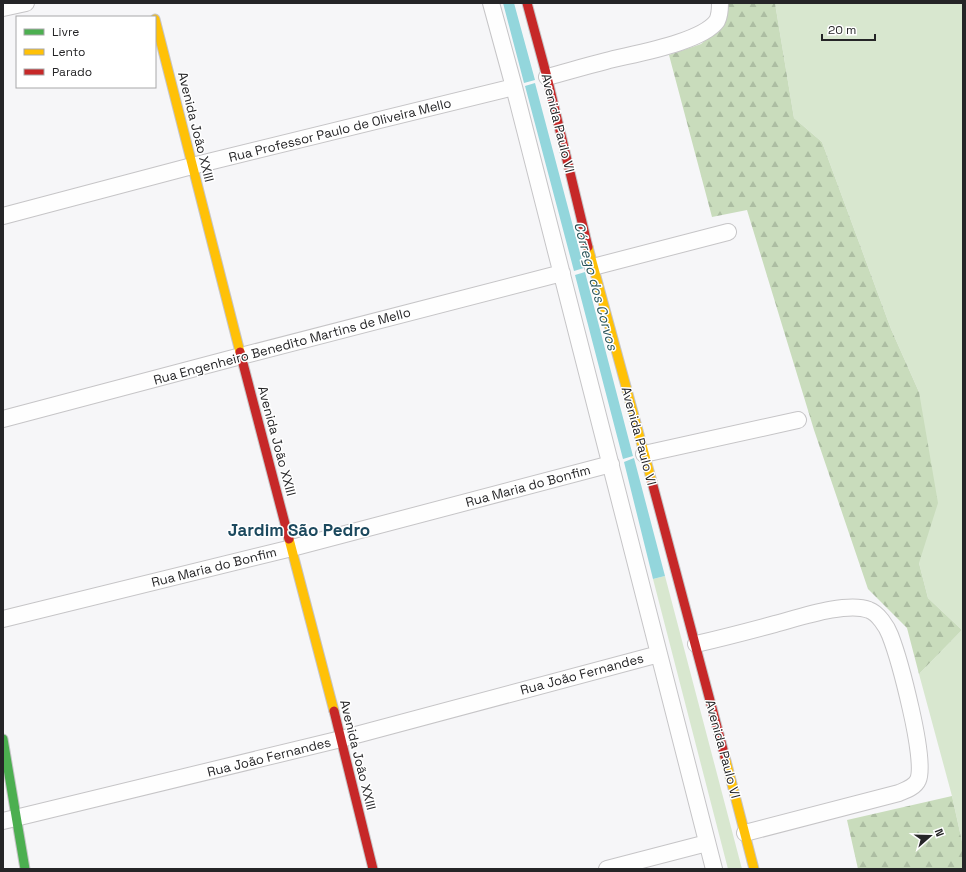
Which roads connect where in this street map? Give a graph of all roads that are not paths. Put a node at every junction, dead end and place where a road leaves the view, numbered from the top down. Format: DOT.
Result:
graph roads {
  1 [pos="26,3"];
  2 [pos="491,3"];
  3 [pos="527,3"];
  4 [pos="720,3"];
  5 [pos="3,8"];
  6 [pos="156,23"];
  7 [pos="547,77"];
  8 [pos="514,87"];
  9 [pos="192,166"];
  10 [pos="3,216"];
  11 [pos="728,232"];
  12 [pos="594,267"];
  13 [pos="562,273"];
  14 [pos="240,356"];
  15 [pos="3,419"];
  16 [pos="798,420"];
  17 [pos="644,454"];
  18 [pos="610,464"];
  19 [pos="292,548"];
  20 [pos="3,619"];
  21 [pos="696,644"];
  22 [pos="659,654"];
  23 [pos="341,739"];
  24 [pos="3,740"];
  25 [pos="10,819"];
  26 [pos="745,833"];
  27 [pos="707,843"];
  28 [pos="25,869"];
  29 [pos="373,869"];
  30 [pos="607,869"];
  31 [pos="714,869"];
  32 [pos="754,869"];
  1 -- 5 [label="street"];
  2 -- 8 [label="street"];
  3 -- 7 [label="street, Avenida Paulo VI"];
  4 -- 7 [label="street"];
  6 -- 9 [label="street, Avenida João XXIII"];
  7 -- 12 [label="street, Avenida Paulo VI"];
  8 -- 9 [label="street, Rua Professor Paulo de Oliveira Mello"];
  8 -- 13 [label="street"];
  9 -- 10 [label="street, Rua Professor Paulo de Oliveira Mello"];
  9 -- 14 [label="street, Avenida João XXIII"];
  11 -- 12 [label="street"];
  12 -- 17 [label="street, Avenida Paulo VI"];
  13 -- 14 [label="street, Rua Engenheiro Benedito Martins de Mello"];
  13 -- 18 [label="street"];
  14 -- 15 [label="street, Rua Engenheiro Benedito Martins de Mello"];
  14 -- 19 [label="street, Avenida João XXIII"];
  16 -- 17 [label="street"];
  17 -- 21 [label="street, Avenida Paulo VI"];
  18 -- 19 [label="street, Rua Maria do Bonfim"];
  18 -- 22 [label="street"];
  19 -- 20 [label="street, Rua Maria do Bonfim"];
  19 -- 23 [label="street, Avenida João XXIII"];
  21 -- 26 [label="street, Avenida Paulo VI"];
  21 -- 26 [label="street"];
  22 -- 23 [label="street, Rua João Fernandes"];
  22 -- 27 [label="street"];
  23 -- 25 [label="street, Rua João Fernandes"];
  23 -- 29 [label="street, Avenida João XXIII"];
  24 -- 25 [label="street"];
  25 -- 28 [label="street"];
  26 -- 32 [label="street, Avenida Paulo VI"];
  27 -- 30 [label="street"];
  27 -- 31 [label="street"];
}
